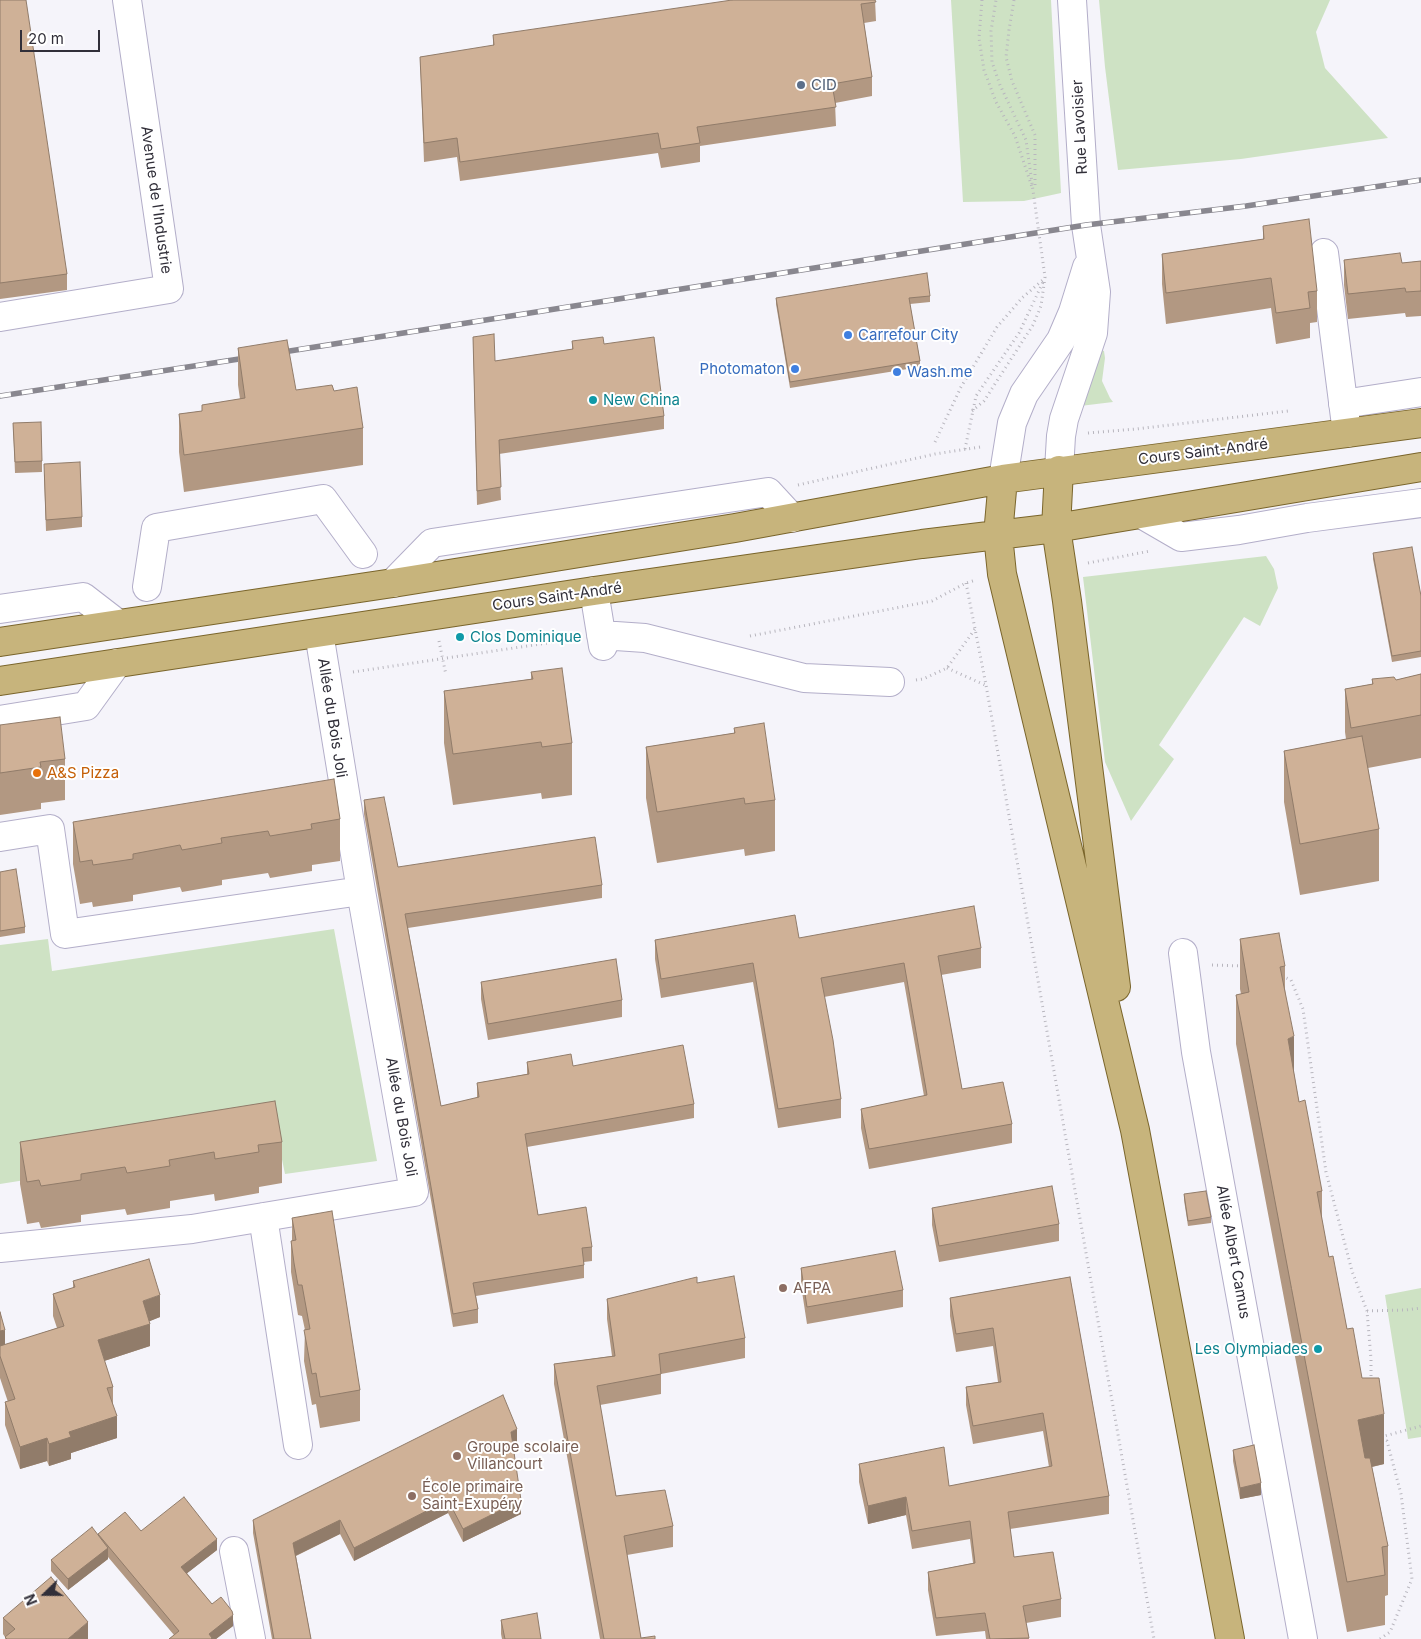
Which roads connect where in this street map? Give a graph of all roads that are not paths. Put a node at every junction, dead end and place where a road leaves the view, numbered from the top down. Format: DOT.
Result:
graph roads {
  1 [pos="126,0"];
  2 [pos="1072,0"];
  3 [pos="1324,253"];
  4 [pos="1091,254"];
  5 [pos="0,317"];
  6 [pos="1421,392"];
  7 [pos="1343,404"];
  8 [pos="1421,423"];
  9 [pos="1347,433"];
  10 [pos="1421,467"];
  11 [pos="1059,470"];
  12 [pos="1003,479"];
  13 [pos="1421,503"];
  14 [pos="1143,515"];
  15 [pos="792,518"];
  16 [pos="1056,528"];
  17 [pos="998,535"];
  18 [pos="362,554"];
  19 [pos="393,583"];
  20 [pos="147,587"];
  21 [pos="594,591"];
  22 [pos="0,609"];
  23 [pos="118,624"];
  24 [pos="319,633"];
  25 [pos="0,642"];
  26 [pos="117,663"];
  27 [pos="0,681"];
  28 [pos="890,682"];
  29 [pos="0,720"];
  30 [pos="0,837"];
  31 [pos="361,891"];
  32 [pos="1184,959"];
  33 [pos="1135,1130"];
  34 [pos="263,1217"];
  35 [pos="0,1248"];
  36 [pos="298,1445"];
  37 [pos="234,1550"];
  38 [pos="251,1639"];
  39 [pos="1230,1639"];
  40 [pos="1303,1639"];
  1 -- 5 [label="street, Avenue de l'Industrie"];
  2 -- 4 [label="street, Rue Lavoisier"];
  3 -- 7 [label="street"];
  4 -- 11 [label="street, Rue Lavoisier"];
  4 -- 12 [label="street, Rue Lavoisier"];
  6 -- 7 [label="street"];
  7 -- 9 [label="street"];
  8 -- 9 [label="main road, Cours Saint-André"];
  9 -- 11 [label="main road, Cours Saint-André"];
  10 -- 14 [label="main road, Cours Saint-André"];
  11 -- 12 [label="main road, Cours Saint-André"];
  11 -- 16 [label="main road"];
  12 -- 15 [label="main road, Cours Saint-André"];
  12 -- 17 [label="main road"];
  13 -- 14 [label="street"];
  14 -- 16 [label="main road, Cours Saint-André"];
  15 -- 19 [label="main road, Cours Saint-André"];
  15 -- 19 [label="street"];
  16 -- 17 [label="main road, Cours Saint-André"];
  16 -- 33 [label="main road"];
  17 -- 21 [label="main road, Cours Saint-André"];
  17 -- 33 [label="main road"];
  18 -- 20 [label="street"];
  19 -- 23 [label="main road, Cours Saint-André"];
  21 -- 24 [label="main road, Cours Saint-André"];
  21 -- 28 [label="street"];
  22 -- 23 [label="street"];
  23 -- 25 [label="main road, Cours Saint-André"];
  24 -- 26 [label="main road, Cours Saint-André"];
  24 -- 31 [label="street, Allée du Bois Joli"];
  26 -- 27 [label="main road, Cours Saint-André"];
  26 -- 29 [label="street"];
  30 -- 31 [label="street"];
  31 -- 34 [label="street, Allée du Bois Joli"];
  32 -- 40 [label="street, Allée Albert Camus"];
  33 -- 39 [label="main road"];
  34 -- 35 [label="street, Allée du Bois Joli"];
  34 -- 36 [label="street"];
  37 -- 38 [label="street"];
}
